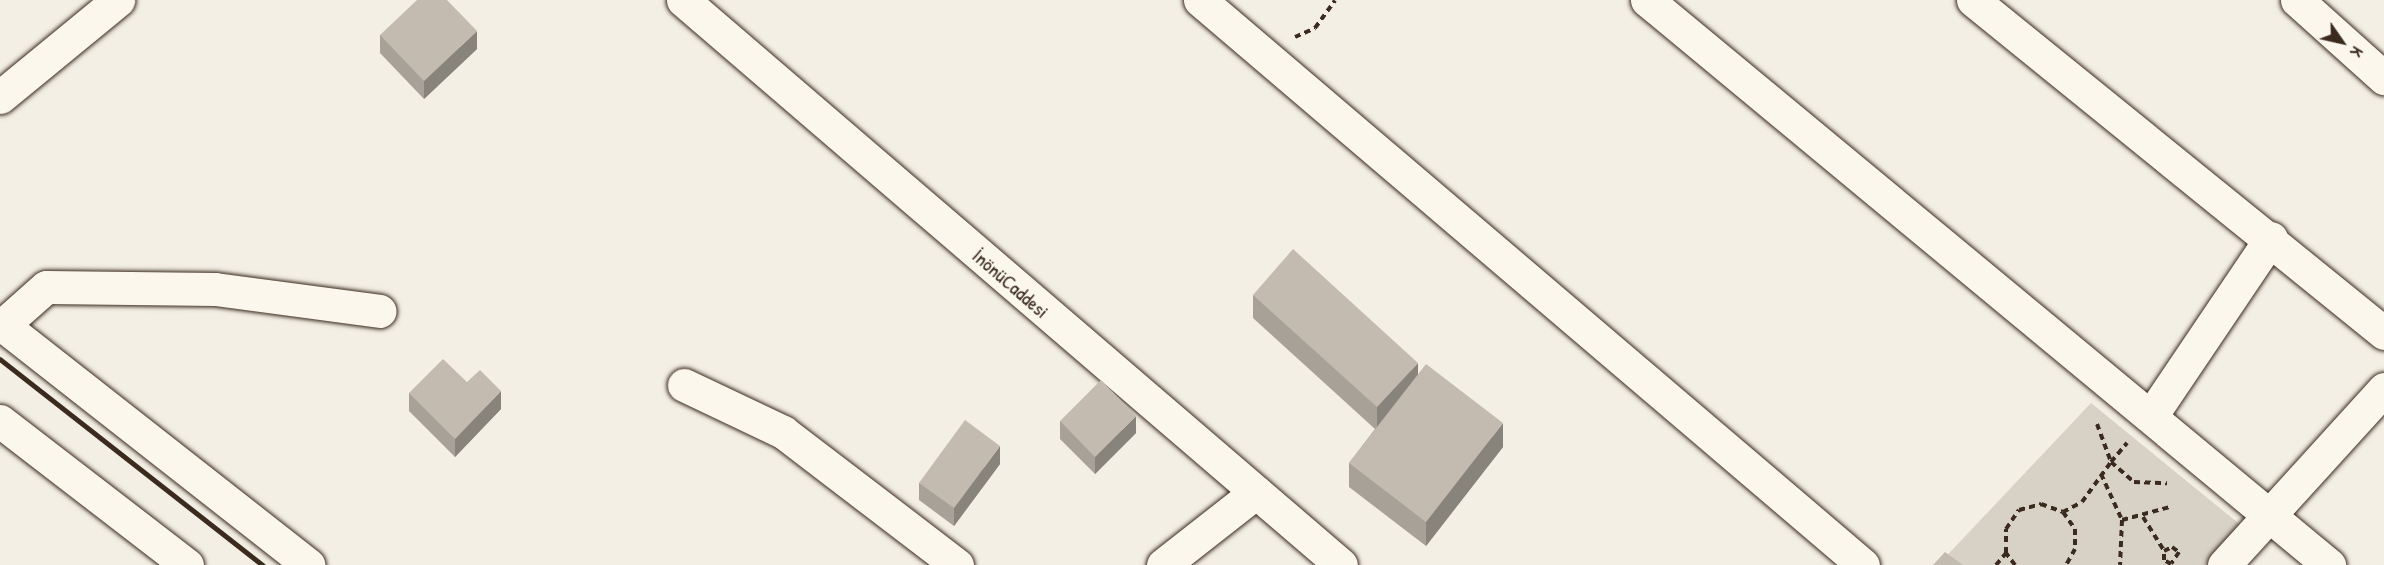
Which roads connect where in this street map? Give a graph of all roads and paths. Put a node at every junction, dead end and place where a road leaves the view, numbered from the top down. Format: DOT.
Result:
graph roads {
  1 [pos="118,0"];
  2 [pos="683,0"];
  3 [pos="1200,0"];
  4 [pos="1335,0"];
  5 [pos="1647,0"];
  6 [pos="1973,0"];
  7 [pos="2297,0"];
  8 [pos="1261,53"];
  9 [pos="2384,78"];
  10 [pos="0,97"];
  11 [pos="2271,238"];
  12 [pos="380,311"];
  13 [pos="2,324"];
  14 [pos="2384,333"];
  15 [pos="684,385"];
  16 [pos="2384,388"];
  17 [pos="2152,413"];
  18 [pos="0,421"];
  19 [pos="2101,473"];
  20 [pos="2167,483"];
  21 [pos="1256,492"];
  22 [pos="2170,507"];
  23 [pos="2063,512"];
  24 [pos="2272,513"];
  25 [pos="2142,517"];
  26 [pos="2122,520"];
  27 [pos="2164,551"];
  28 [pos="2006,553"];
  29 [pos="187,565"];
  30 [pos="309,565"];
  31 [pos="957,565"];
  32 [pos="1163,565"];
  33 [pos="1341,565"];
  34 [pos="1863,565"];
  35 [pos="1996,565"];
  36 [pos="2015,565"];
  37 [pos="2066,565"];
  38 [pos="2120,565"];
  39 [pos="2224,565"];
  40 [pos="2329,565"];
  1 -- 10 [label="street"];
  2 -- 21 [label="street, İnönüCaddesi"];
  3 -- 8 [label="street"];
  4 -- 8 [label="path"];
  5 -- 17 [label="street"];
  6 -- 11 [label="street"];
  7 -- 9 [label="street"];
  8 -- 34 [label="street"];
  11 -- 14 [label="street"];
  11 -- 17 [label="street"];
  12 -- 13 [label="street"];
  13 -- 30 [label="street"];
  15 -- 31 [label="street"];
  16 -- 24 [label="street"];
  17 -- 24 [label="street"];
  18 -- 29 [label="street"];
  19 -- 20 [label="path"];
  19 -- 23 [label="path"];
  19 -- 26 [label="path"];
  21 -- 32 [label="street"];
  21 -- 33 [label="street, İnönüCaddesi"];
  22 -- 25 [label="path"];
  23 -- 28 [label="path"];
  23 -- 37 [label="path"];
  24 -- 39 [label="street"];
  24 -- 40 [label="street"];
  25 -- 26 [label="path"];
  25 -- 27 [label="path"];
  26 -- 38 [label="path"];
  27 -- 27 [label="path"];
  28 -- 35 [label="path"];
  28 -- 36 [label="path"];
}
